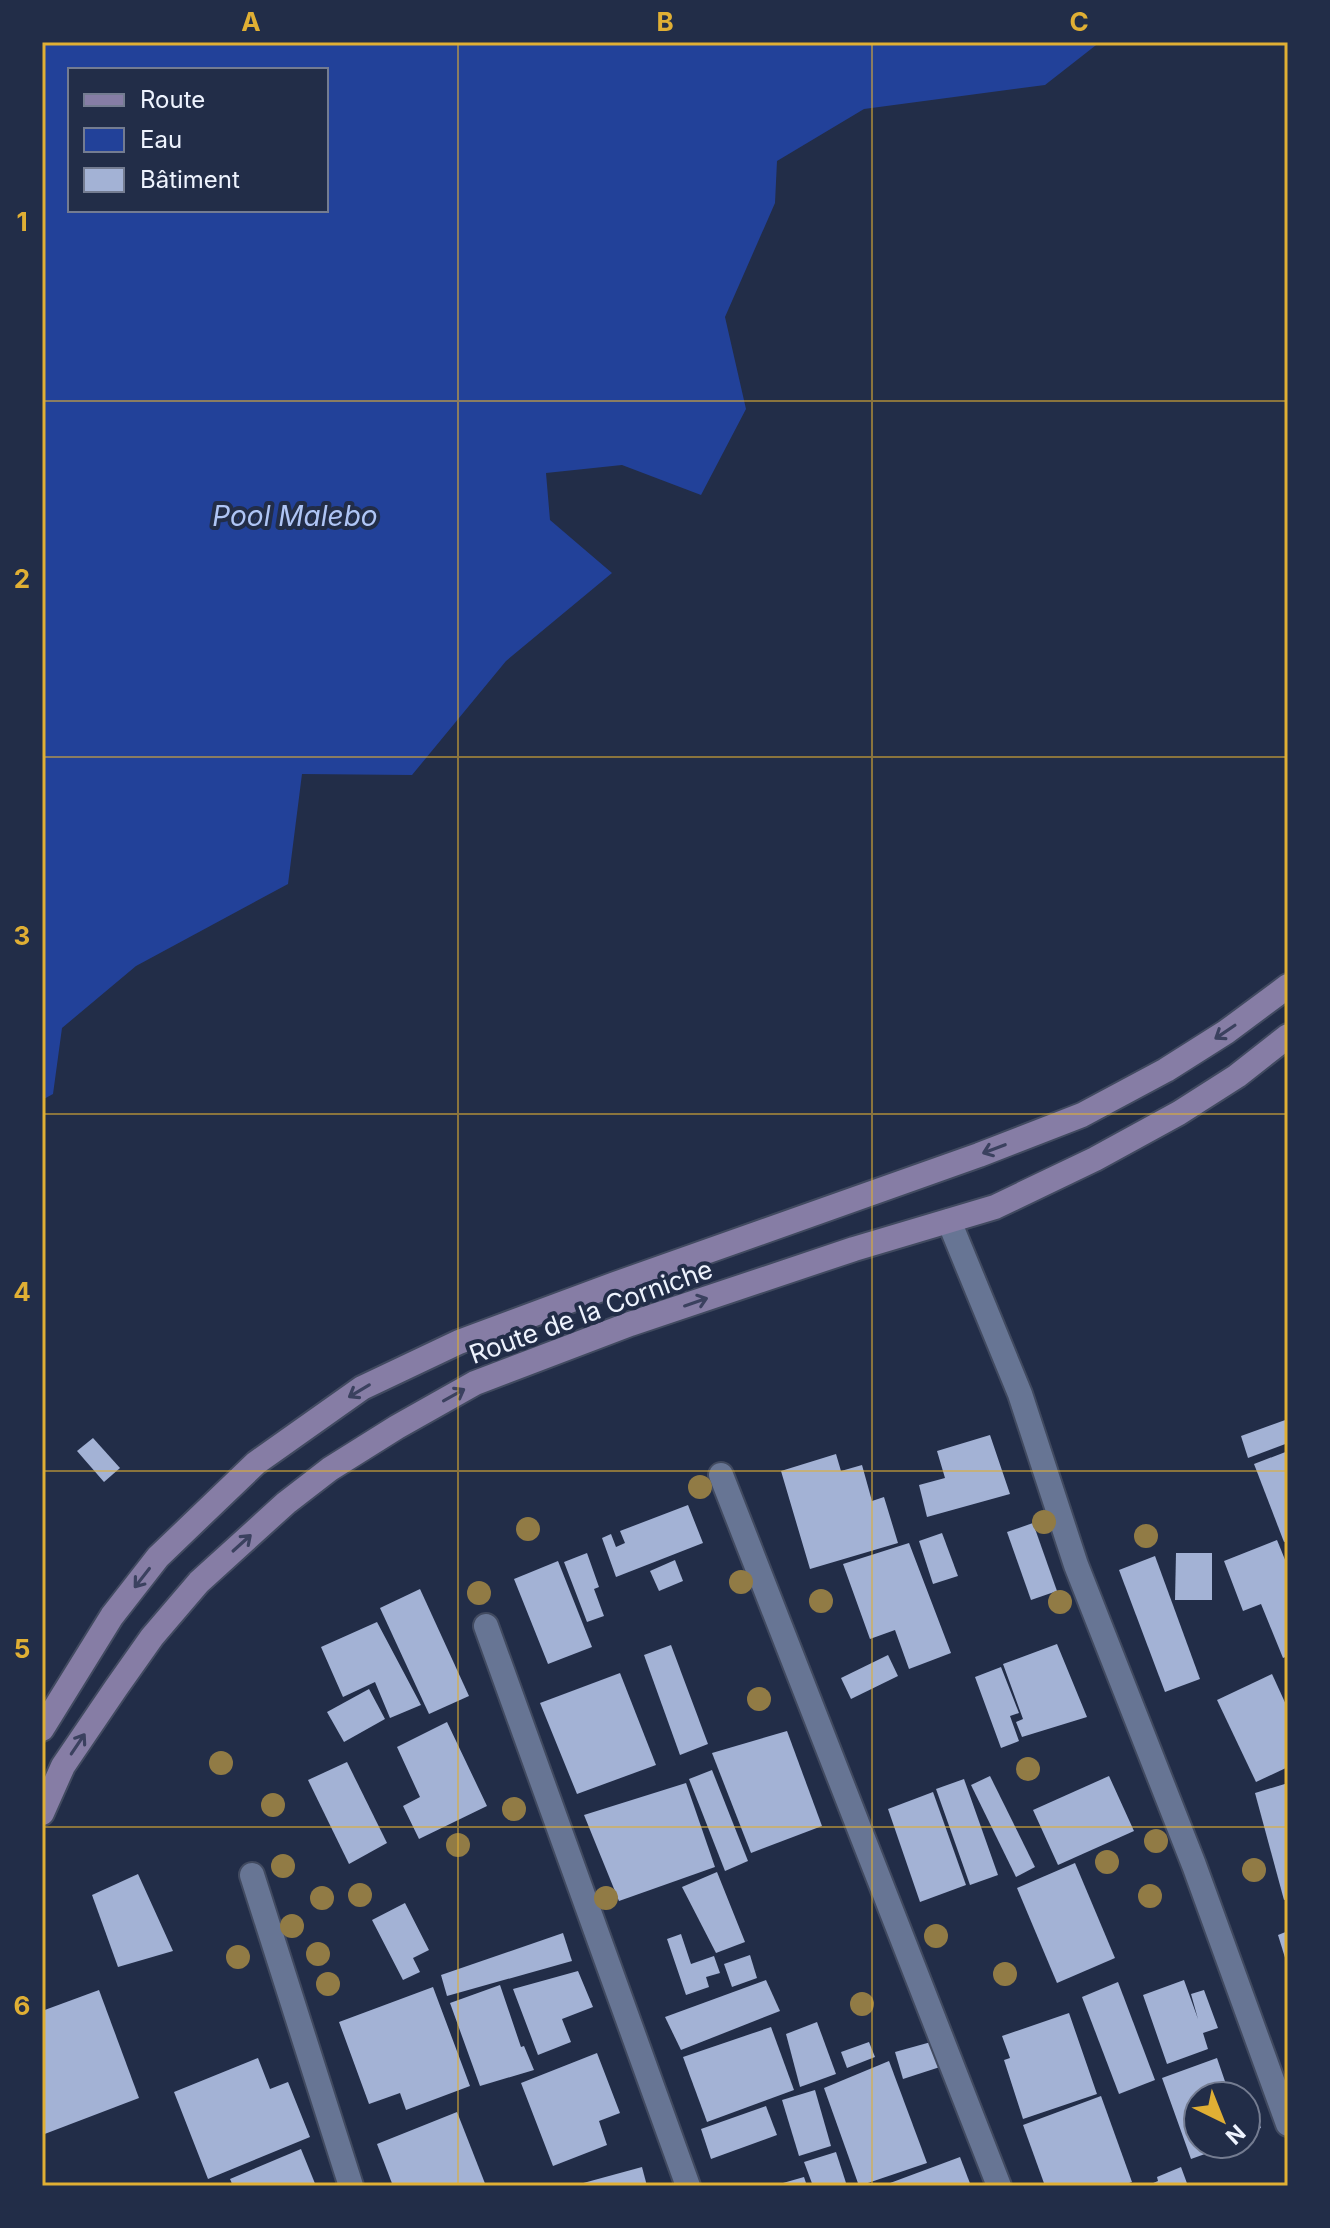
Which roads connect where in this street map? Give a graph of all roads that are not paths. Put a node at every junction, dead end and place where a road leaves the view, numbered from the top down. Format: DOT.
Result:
graph roads {
  1 [pos="1288,986"];
  2 [pos="1288,1036"];
  3 [pos="949,1221"];
  4 [pos="721,1475"];
  5 [pos="486,1626"];
  6 [pos="42,1729"];
  7 [pos="42,1813"];
  8 [pos="252,1875"];
  9 [pos="1288,2124"];
  10 [pos="351,2186"];
  11 [pos="688,2186"];
  12 [pos="999,2186"];
  1 -- 6 [label="main road, Route de la Corniche, one-way"];
  2 -- 3 [label="main road, Route de la Corniche"];
  7 -- 3 [label="main road, Route de la Corniche, one-way"];
  3 -- 9 [label="street"];
  4 -- 12 [label="street"];
  5 -- 11 [label="street"];
  8 -- 10 [label="street"];
}
